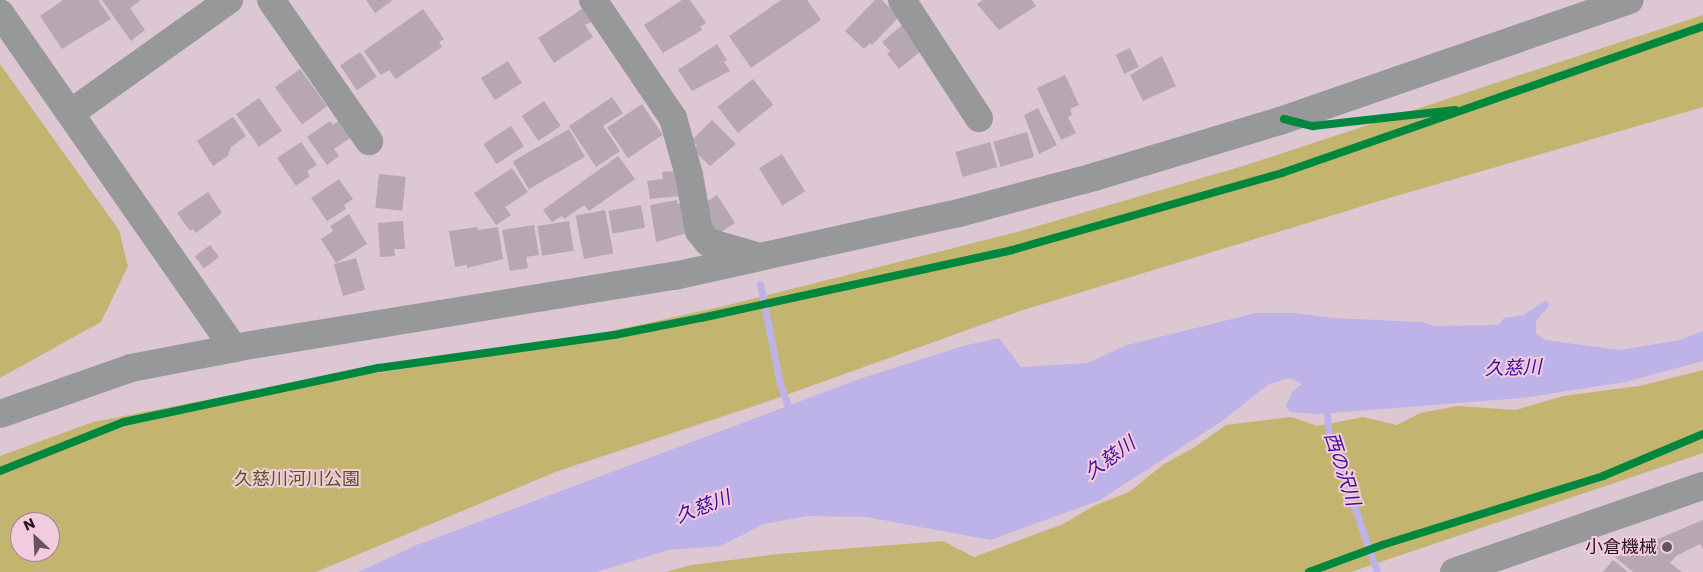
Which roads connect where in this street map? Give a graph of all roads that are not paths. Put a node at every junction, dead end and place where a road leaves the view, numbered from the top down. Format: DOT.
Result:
graph roads {
  1 [pos="229,0"];
  2 [pos="271,0"];
  3 [pos="593,0"];
  4 [pos="902,0"];
  5 [pos="1630,0"];
  6 [pos="0,13"];
  7 [pos="72,112"];
  8 [pos="979,118"];
  9 [pos="369,140"];
  10 [pos="760,257"];
  11 [pos="234,349"];
  12 [pos="0,414"];
  13 [pos="1703,486"];
  14 [pos="1454,572"];
  1 -- 7 [label="street"];
  2 -- 9 [label="street"];
  3 -- 10 [label="street"];
  4 -- 8 [label="street"];
  5 -- 10 [label="street"];
  6 -- 7 [label="street"];
  7 -- 11 [label="street"];
  10 -- 11 [label="street"];
  11 -- 12 [label="street"];
  13 -- 14 [label="street"];
}
